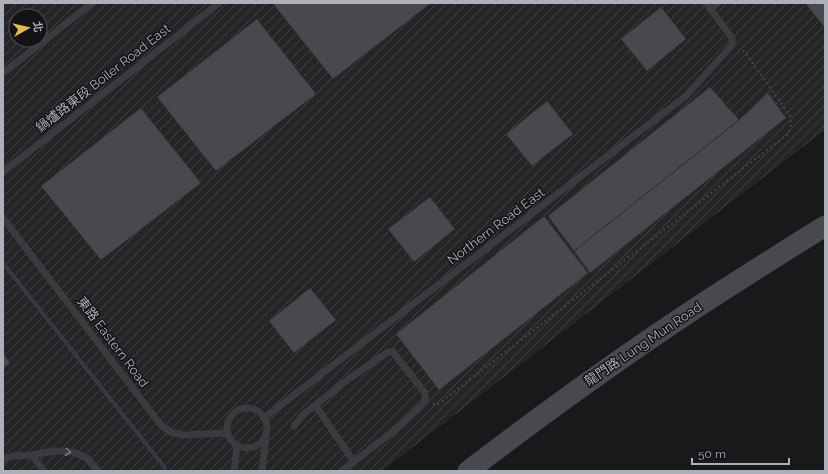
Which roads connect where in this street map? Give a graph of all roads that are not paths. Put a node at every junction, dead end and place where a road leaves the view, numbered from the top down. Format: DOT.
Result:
graph roads {
  1 [pos="92,3"];
  2 [pos="218,3"];
  3 [pos="718,3"];
  4 [pos="708,6"];
  5 [pos="3,73"];
  6 [pos="3,172"];
  7 [pos="3,218"];
  8 [pos="825,226"];
  9 [pos="316,406"];
  10 [pos="265,417"];
  11 [pos="294,426"];
  12 [pos="228,433"];
  13 [pos="266,437"];
  14 [pos="238,446"];
  15 [pos="32,455"];
  16 [pos="3,460"];
  17 [pos="354,462"];
  18 [pos="44,471"];
  19 [pos="98,471"];
  20 [pos="234,471"];
  21 [pos="262,471"];
  22 [pos="342,471"];
  23 [pos="468,471"];
  1 -- 5 [label="lane"];
  2 -- 6 [label="lane, 鍋爐路東段 Boiler Road East"];
  3 -- 4 [label="lane"];
  4 -- 10 [label="lane, Northern Road East"];
  7 -- 12 [label="lane, 東路 Eastern Road"];
  8 -- 23 [label="street, 龍門路 Lung Mun Road"];
  9 -- 11 [label="lane"];
  9 -- 17 [label="lane"];
  9 -- 17 [label="lane"];
  10 -- 12 [label="lane"];
  10 -- 13 [label="lane"];
  12 -- 14 [label="lane"];
  13 -- 14 [label="lane"];
  13 -- 21 [label="lane"];
  14 -- 20 [label="lane"];
  15 -- 16 [label="lane"];
  15 -- 18 [label="lane"];
  15 -- 19 [label="lane, one-way"];
  17 -- 22 [label="lane"];
}
